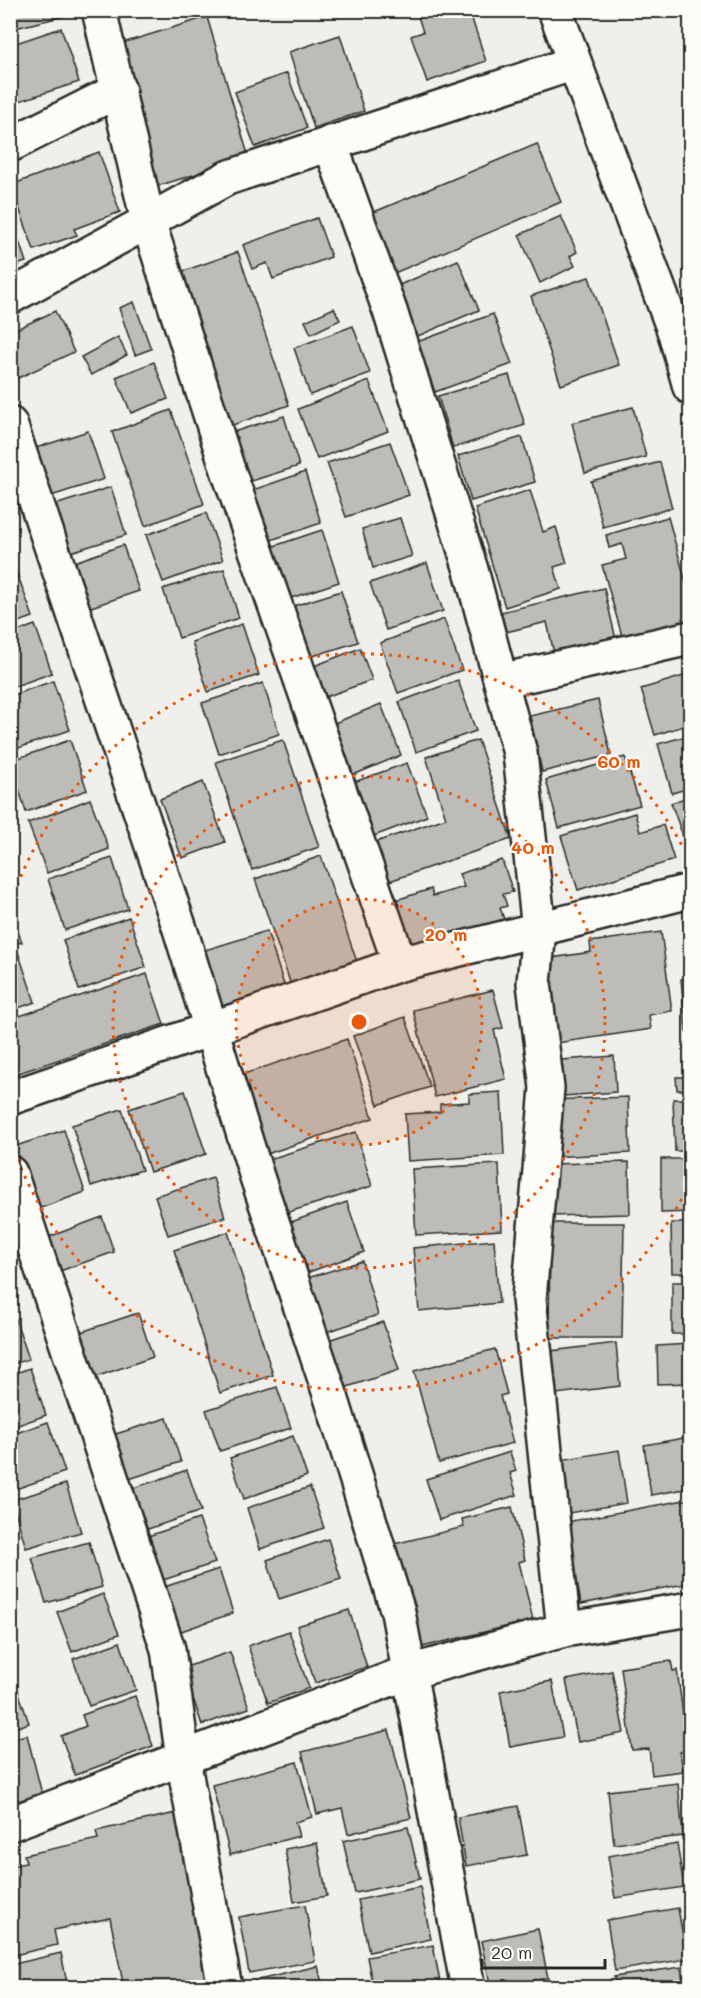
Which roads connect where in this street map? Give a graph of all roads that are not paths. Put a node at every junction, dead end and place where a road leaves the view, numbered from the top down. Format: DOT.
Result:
graph roads {
  1 [pos="99,10"];
  2 [pos="555,10"];
  3 [pos="574,63"];
  4 [pos="119,90"];
  5 [pos="330,144"];
  6 [pos="10,145"];
  7 [pos="148,221"];
  8 [pos="10,297"];
  9 [pos="685,326"];
  10 [pos="690,387"];
  11 [pos="10,423"];
  12 [pos="690,638"];
  13 [pos="501,681"];
  14 [pos="690,891"];
  15 [pos="538,930"];
  16 [pos="400,964"];
  17 [pos="212,1031"];
  18 [pos="10,1098"];
  19 [pos="10,1173"];
  20 [pos="690,1609"];
  21 [pos="564,1630"];
  22 [pos="409,1672"];
  23 [pos="183,1759"];
  24 [pos="10,1824"];
  25 [pos="225,1988"];
  26 [pos="468,1988"];
  1 -- 4 [label="street"];
  2 -- 3 [label="street"];
  3 -- 5 [label="street"];
  3 -- 9 [label="street"];
  4 -- 6 [label="street"];
  4 -- 7 [label="street"];
  5 -- 7 [label="street"];
  5 -- 13 [label="street"];
  7 -- 8 [label="street"];
  7 -- 16 [label="street"];
  9 -- 10 [label="street"];
  11 -- 17 [label="street"];
  12 -- 13 [label="street"];
  13 -- 15 [label="street"];
  14 -- 15 [label="street"];
  15 -- 16 [label="street"];
  15 -- 21 [label="street"];
  16 -- 17 [label="street"];
  17 -- 18 [label="street"];
  17 -- 22 [label="street"];
  19 -- 23 [label="street"];
  20 -- 21 [label="street"];
  21 -- 22 [label="street"];
  22 -- 23 [label="street"];
  22 -- 26 [label="street"];
  23 -- 24 [label="street"];
  23 -- 25 [label="street"];
}
